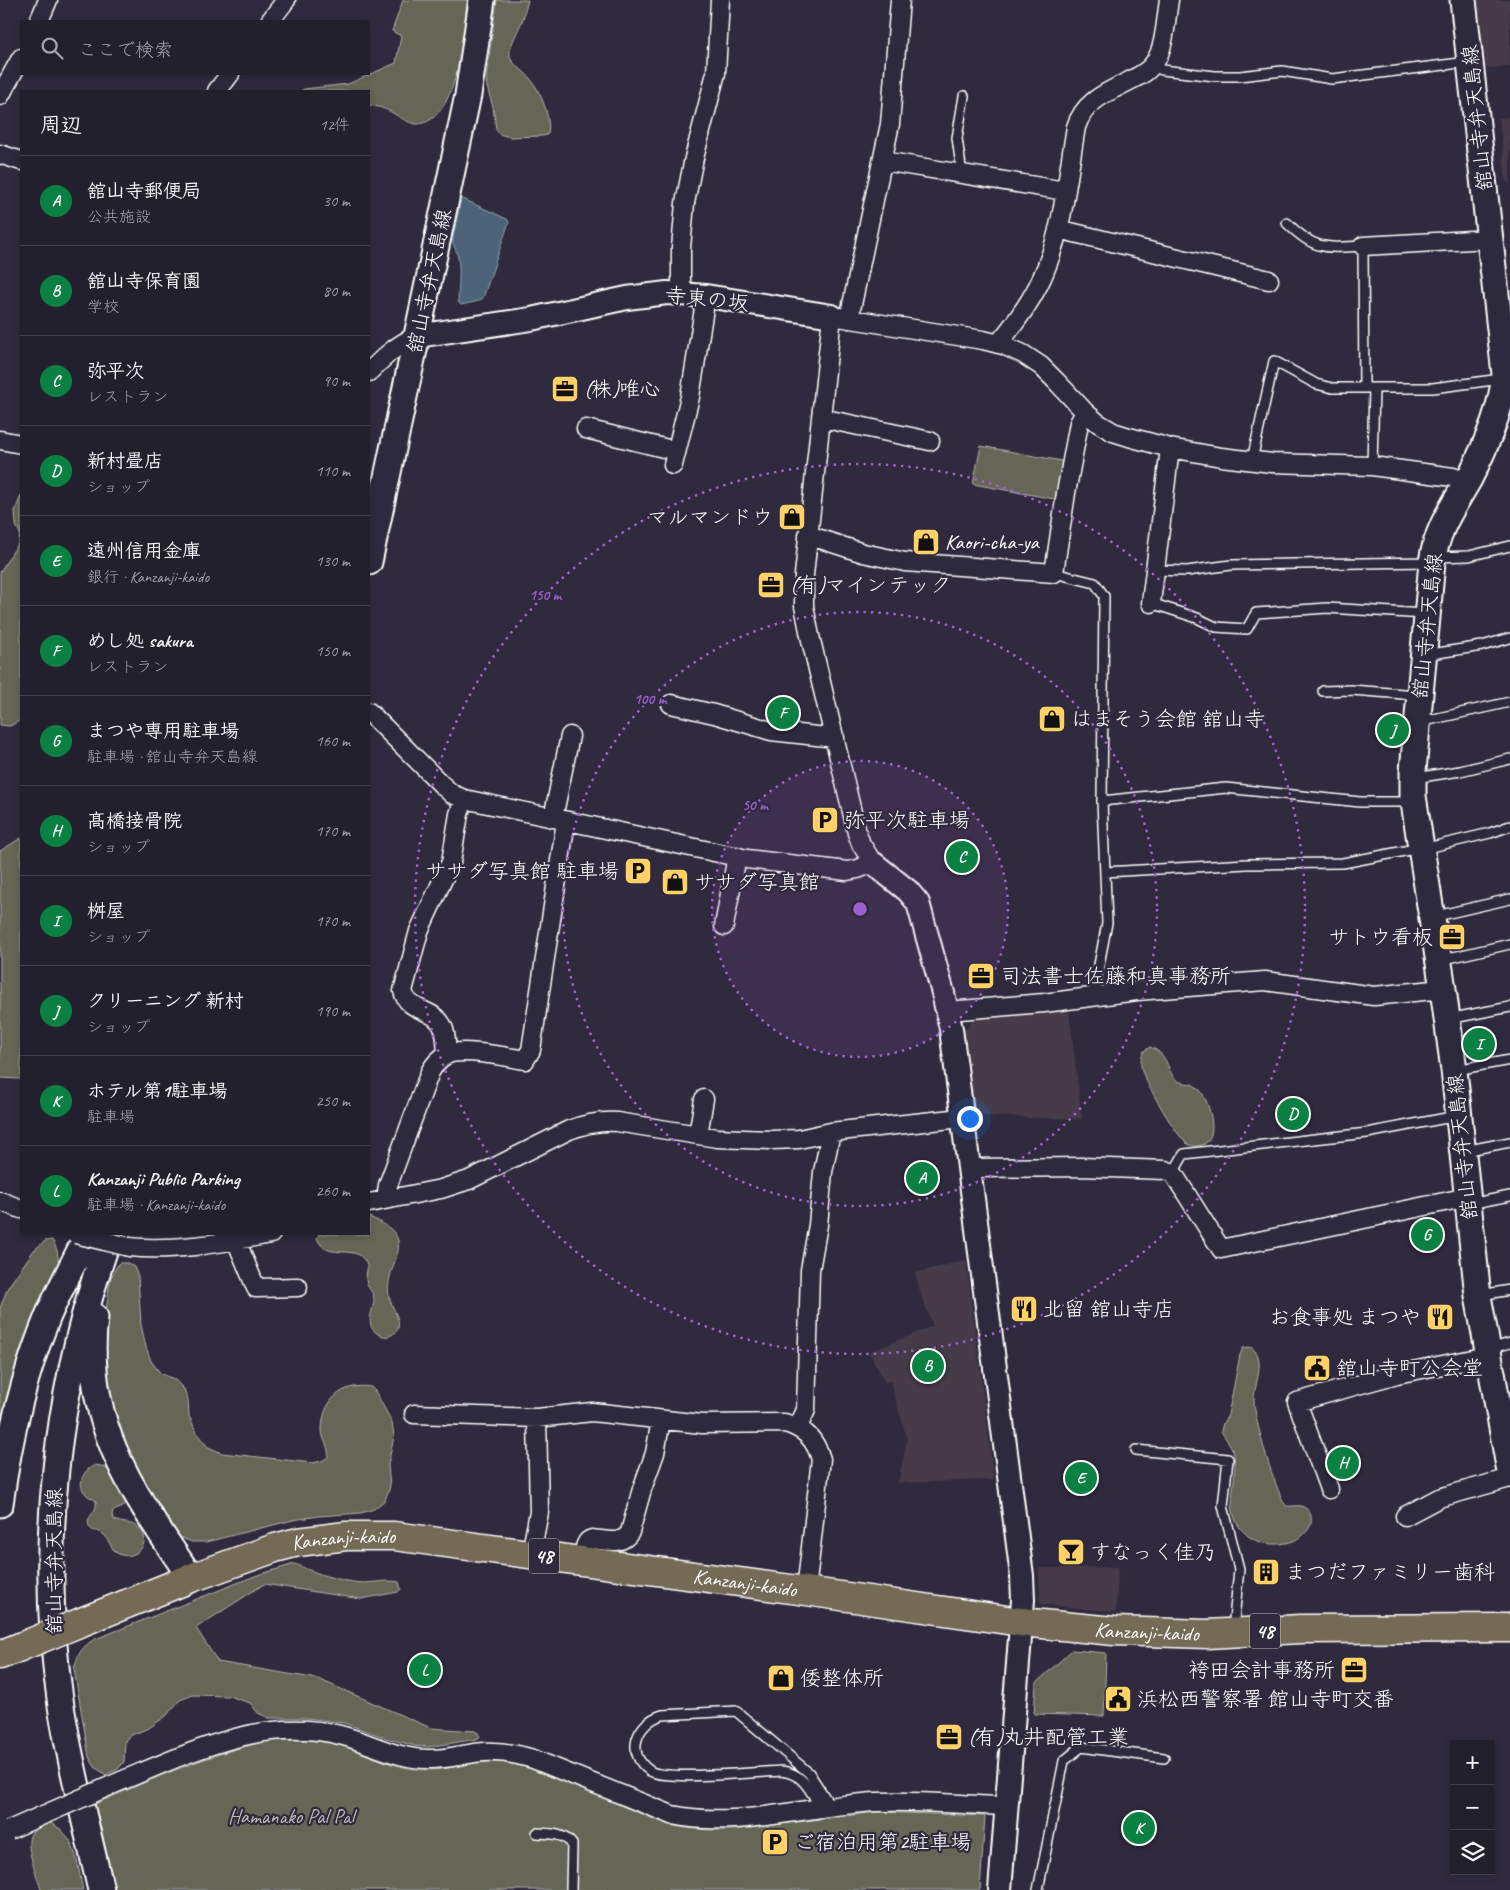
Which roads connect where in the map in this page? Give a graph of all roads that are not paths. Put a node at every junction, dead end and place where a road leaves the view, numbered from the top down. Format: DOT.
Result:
graph roads {
  1 [pos="48,0"];
  2 [pos="286,0"];
  3 [pos="482,0"];
  4 [pos="720,0"];
  5 [pos="900,0"];
  6 [pos="1169,0"];
  7 [pos="1463,0"];
  8 [pos="39,20"];
  9 [pos="271,20"];
  10 [pos="20,60"];
  11 [pos="1471,62"];
  12 [pos="1152,66"];
  13 [pos="229,75"];
  14 [pos="218,90"];
  15 [pos="0,96"];
  16 [pos="964,96"];
  17 [pos="0,154"];
  18 [pos="20,161"];
  19 [pos="883,161"];
  20 [pos="962,174"];
  21 [pos="1065,191"];
  22 [pos="1287,223"];
  23 [pos="1058,229"];
  24 [pos="1490,239"];
  25 [pos="1363,246"];
  26 [pos="1269,280"];
  27 [pos="681,293"];
  28 [pos="706,296"];
  29 [pos="841,317"];
  30 [pos="417,336"];
  31 [pos="998,344"];
  32 [pos="370,371"];
  33 [pos="1504,379"];
  34 [pos="1364,388"];
  35 [pos="1374,388"];
  36 [pos="1085,412"];
  37 [pos="821,418"];
  38 [pos="1503,420"];
  39 [pos="586,429"];
  40 [pos="0,440"];
  41 [pos="930,441"];
  42 [pos="20,444"];
  43 [pos="1170,448"];
  44 [pos="1252,460"];
  45 [pos="1372,466"];
  46 [pos="1467,482"];
  47 [pos="808,535"];
  48 [pos="1510,546"];
  49 [pos="370,557"];
  50 [pos="1433,560"];
  51 [pos="1155,570"];
  52 [pos="1054,572"];
  53 [pos="1151,603"];
  54 [pos="1428,614"];
  55 [pos="1510,638"];
  56 [pos="1424,655"];
  57 [pos="1323,692"];
  58 [pos="1420,695"];
  59 [pos="1510,702"];
  60 [pos="671,704"];
  61 [pos="370,713"];
  62 [pos="1417,723"];
  63 [pos="570,736"];
  64 [pos="834,738"];
  65 [pos="1510,759"];
  66 [pos="1413,790"];
  67 [pos="464,799"];
  68 [pos="1102,801"];
  69 [pos="559,820"];
  70 [pos="1510,826"];
  71 [pos="1420,848"];
  72 [pos="737,856"];
  73 [pos="873,863"];
  74 [pos="1105,872"];
  75 [pos="1510,900"];
  76 [pos="1432,918"];
  77 [pos="724,926"];
  78 [pos="1510,944"];
  79 [pos="1438,960"];
  80 [pos="1443,989"];
  81 [pos="1093,996"];
  82 [pos="1510,1007"];
  83 [pos="948,1011"];
  84 [pos="1447,1020"];
  85 [pos="447,1054"];
  86 [pos="1510,1060"];
  87 [pos="1454,1070"];
  88 [pos="704,1099"];
  89 [pos="1460,1115"];
  90 [pos="961,1118"];
  91 [pos="831,1132"];
  92 [pos="698,1135"];
  93 [pos="1510,1142"];
  94 [pos="1463,1151"];
  95 [pos="969,1168"];
  96 [pos="1173,1173"];
  97 [pos="1510,1196"];
  98 [pos="386,1199"];
  99 [pos="1468,1200"];
  100 [pos="0,1201"];
  101 [pos="370,1203"];
  102 [pos="20,1209"];
  103 [pos="83,1235"];
  104 [pos="88,1235"];
  105 [pos="264,1235"];
  106 [pos="120,1240"];
  107 [pos="236,1240"];
  108 [pos="102,1257"];
  109 [pos="298,1287"];
  110 [pos="1510,1290"];
  111 [pos="1478,1296"];
  112 [pos="1495,1349"];
  113 [pos="414,1414"];
  114 [pos="536,1418"];
  115 [pos="661,1420"];
  116 [pos="798,1427"];
  117 [pos="1136,1450"];
  118 [pos="1509,1465"];
  119 [pos="1329,1489"];
  120 [pos="0,1504"];
  121 [pos="1405,1516"];
  122 [pos="531,1554"];
  123 [pos="583,1561"];
  124 [pos="191,1578"];
  125 [pos="806,1591"];
  126 [pos="1021,1622"];
  127 [pos="1510,1628"];
  128 [pos="1233,1633"];
  129 [pos="10,1651"];
  130 [pos="1164,1758"];
  131 [pos="1007,1806"];
  132 [pos="826,1808"];
  133 [pos="4,1832"];
  134 [pos="537,1833"];
  135 [pos="101,1890"];
  136 [pos="571,1890"];
  137 [pos="1000,1890"];
  138 [pos="1038,1890"];
  1 -- 8 [label="street"];
  2 -- 9 [label="street"];
  3 -- 30 [label="main road, 舘山寺弁天島線"];
  4 -- 27 [label="street"];
  5 -- 19 [label="street"];
  6 -- 12 [label="street"];
  7 -- 11 [label="main road, 舘山寺弁天島線"];
  10 -- 15 [label="street"];
  11 -- 12 [label="lane"];
  11 -- 24 [label="main road, 舘山寺弁天島線"];
  12 -- 21 [label="street"];
  13 -- 14 [label="street"];
  16 -- 20 [label="lane"];
  17 -- 18 [label="street"];
  19 -- 20 [label="street"];
  19 -- 29 [label="street"];
  20 -- 21 [label="street"];
  21 -- 23 [label="street"];
  22 -- 25 [label="lane"];
  23 -- 26 [label="street"];
  23 -- 31 [label="street"];
  24 -- 25 [label="street"];
  24 -- 33 [label="main road, 舘山寺弁天島線"];
  25 -- 34 [label="lane"];
  27 -- 28 [label="street, 寺東の坂"];
  27 -- 30 [label="street, 寺東の坂"];
  28 -- 29 [label="street, 寺東の坂"];
  28 -- 39 [label="street"];
  29 -- 31 [label="street, 寺東の坂"];
  29 -- 37 [label="street"];
  30 -- 32 [label="street"];
  30 -- 49 [label="main road, 舘山寺弁天島線"];
  31 -- 36 [label="street, 寺東の坂"];
  33 -- 35 [label="lane"];
  33 -- 38 [label="main road, 舘山寺弁天島線"];
  34 -- 35 [label="lane"];
  34 -- 44 [label="lane"];
  35 -- 45 [label="lane"];
  36 -- 43 [label="street, 寺東の坂"];
  36 -- 52 [label="street"];
  37 -- 41 [label="street"];
  37 -- 47 [label="street"];
  38 -- 46 [label="main road, 舘山寺弁天島線"];
  40 -- 42 [label="street"];
  43 -- 44 [label="street, 寺東の坂"];
  43 -- 51 [label="street"];
  44 -- 45 [label="street, 寺東の坂"];
  45 -- 46 [label="street, 寺東の坂"];
  46 -- 50 [label="main road, 舘山寺弁天島線"];
  47 -- 52 [label="street"];
  47 -- 64 [label="street"];
  48 -- 50 [label="lane"];
  50 -- 51 [label="lane"];
  50 -- 54 [label="main road, 舘山寺弁天島線"];
  51 -- 53 [label="street"];
  52 -- 68 [label="lane"];
  53 -- 54 [label="lane"];
  54 -- 56 [label="main road, 舘山寺弁天島線"];
  55 -- 56 [label="lane"];
  56 -- 58 [label="main road, 舘山寺弁天島線"];
  57 -- 58 [label="lane"];
  58 -- 62 [label="main road, 舘山寺弁天島線"];
  59 -- 62 [label="lane"];
  60 -- 64 [label="street"];
  61 -- 67 [label="street"];
  62 -- 66 [label="main road, 舘山寺弁天島線"];
  63 -- 69 [label="street"];
  64 -- 73 [label="street"];
  65 -- 66 [label="lane"];
  66 -- 68 [label="lane"];
  66 -- 71 [label="main road, 舘山寺弁天島線"];
  67 -- 69 [label="street"];
  67 -- 85 [label="street"];
  68 -- 74 [label="lane"];
  69 -- 72 [label="street"];
  69 -- 85 [label="street"];
  70 -- 71 [label="lane"];
  71 -- 74 [label="lane"];
  71 -- 76 [label="main road, 舘山寺弁天島線"];
  72 -- 73 [label="street"];
  72 -- 77 [label="street"];
  73 -- 83 [label="street"];
  74 -- 81 [label="lane"];
  75 -- 76 [label="lane"];
  76 -- 79 [label="main road, 舘山寺弁天島線"];
  78 -- 79 [label="lane"];
  79 -- 80 [label="main road, 舘山寺弁天島線"];
  80 -- 81 [label="street"];
  80 -- 84 [label="main road, 舘山寺弁天島線"];
  81 -- 83 [label="street"];
  82 -- 84 [label="lane"];
  83 -- 90 [label="street"];
  84 -- 87 [label="main road, 舘山寺弁天島線"];
  85 -- 98 [label="street"];
  86 -- 87 [label="lane"];
  87 -- 89 [label="main road, 舘山寺弁天島線"];
  88 -- 92 [label="street"];
  89 -- 94 [label="main road, 舘山寺弁天島線"];
  89 -- 96 [label="lane"];
  90 -- 91 [label="street"];
  90 -- 95 [label="street"];
  91 -- 92 [label="street"];
  91 -- 116 [label="street"];
  92 -- 98 [label="street"];
  93 -- 94 [label="lane"];
  94 -- 99 [label="main road, 舘山寺弁天島線"];
  95 -- 96 [label="street"];
  95 -- 126 [label="street"];
  96 -- 99 [label="street"];
  97 -- 99 [label="lane"];
  98 -- 101 [label="street"];
  99 -- 111 [label="main road, 舘山寺弁天島線"];
  100 -- 102 [label="street"];
  103 -- 106 [label="street, bridge"];
  104 -- 120 [label="main road"];
  105 -- 107 [label="street"];
  106 -- 107 [label="street"];
  106 -- 108 [label="main road, 舘山寺弁天島線"];
  107 -- 109 [label="street"];
  108 -- 124 [label="main road"];
  108 -- 135 [label="main road, 舘山寺弁天島線"];
  110 -- 111 [label="lane"];
  111 -- 112 [label="main road, 舘山寺弁天島線"];
  112 -- 118 [label="main road, 舘山寺弁天島線"];
  112 -- 119 [label="street"];
  113 -- 114 [label="street"];
  114 -- 115 [label="street"];
  114 -- 122 [label="street"];
  115 -- 116 [label="street"];
  115 -- 123 [label="street"];
  116 -- 125 [label="street"];
  117 -- 128 [label="lane"];
  118 -- 121 [label="street"];
  122 -- 123 [label="main road, Kanzanji-kaido / 48"];
  122 -- 124 [label="main road, Kanzanji-kaido / 48"];
  123 -- 125 [label="main road, Kanzanji-kaido / 48"];
  124 -- 129 [label="main road, Kanzanji-kaido / 48, bridge"];
  125 -- 126 [label="main road, Kanzanji-kaido / 48"];
  126 -- 128 [label="main road, Kanzanji-kaido / 48"];
  126 -- 131 [label="street"];
  127 -- 128 [label="main road, Kanzanji-kaido / 48"];
  130 -- 138 [label="lane"];
  131 -- 132 [label="street"];
  131 -- 137 [label="street"];
  132 -- 132 [label="lane"];
  132 -- 133 [label="street, bridge"];
  134 -- 136 [label="lane"];
}
